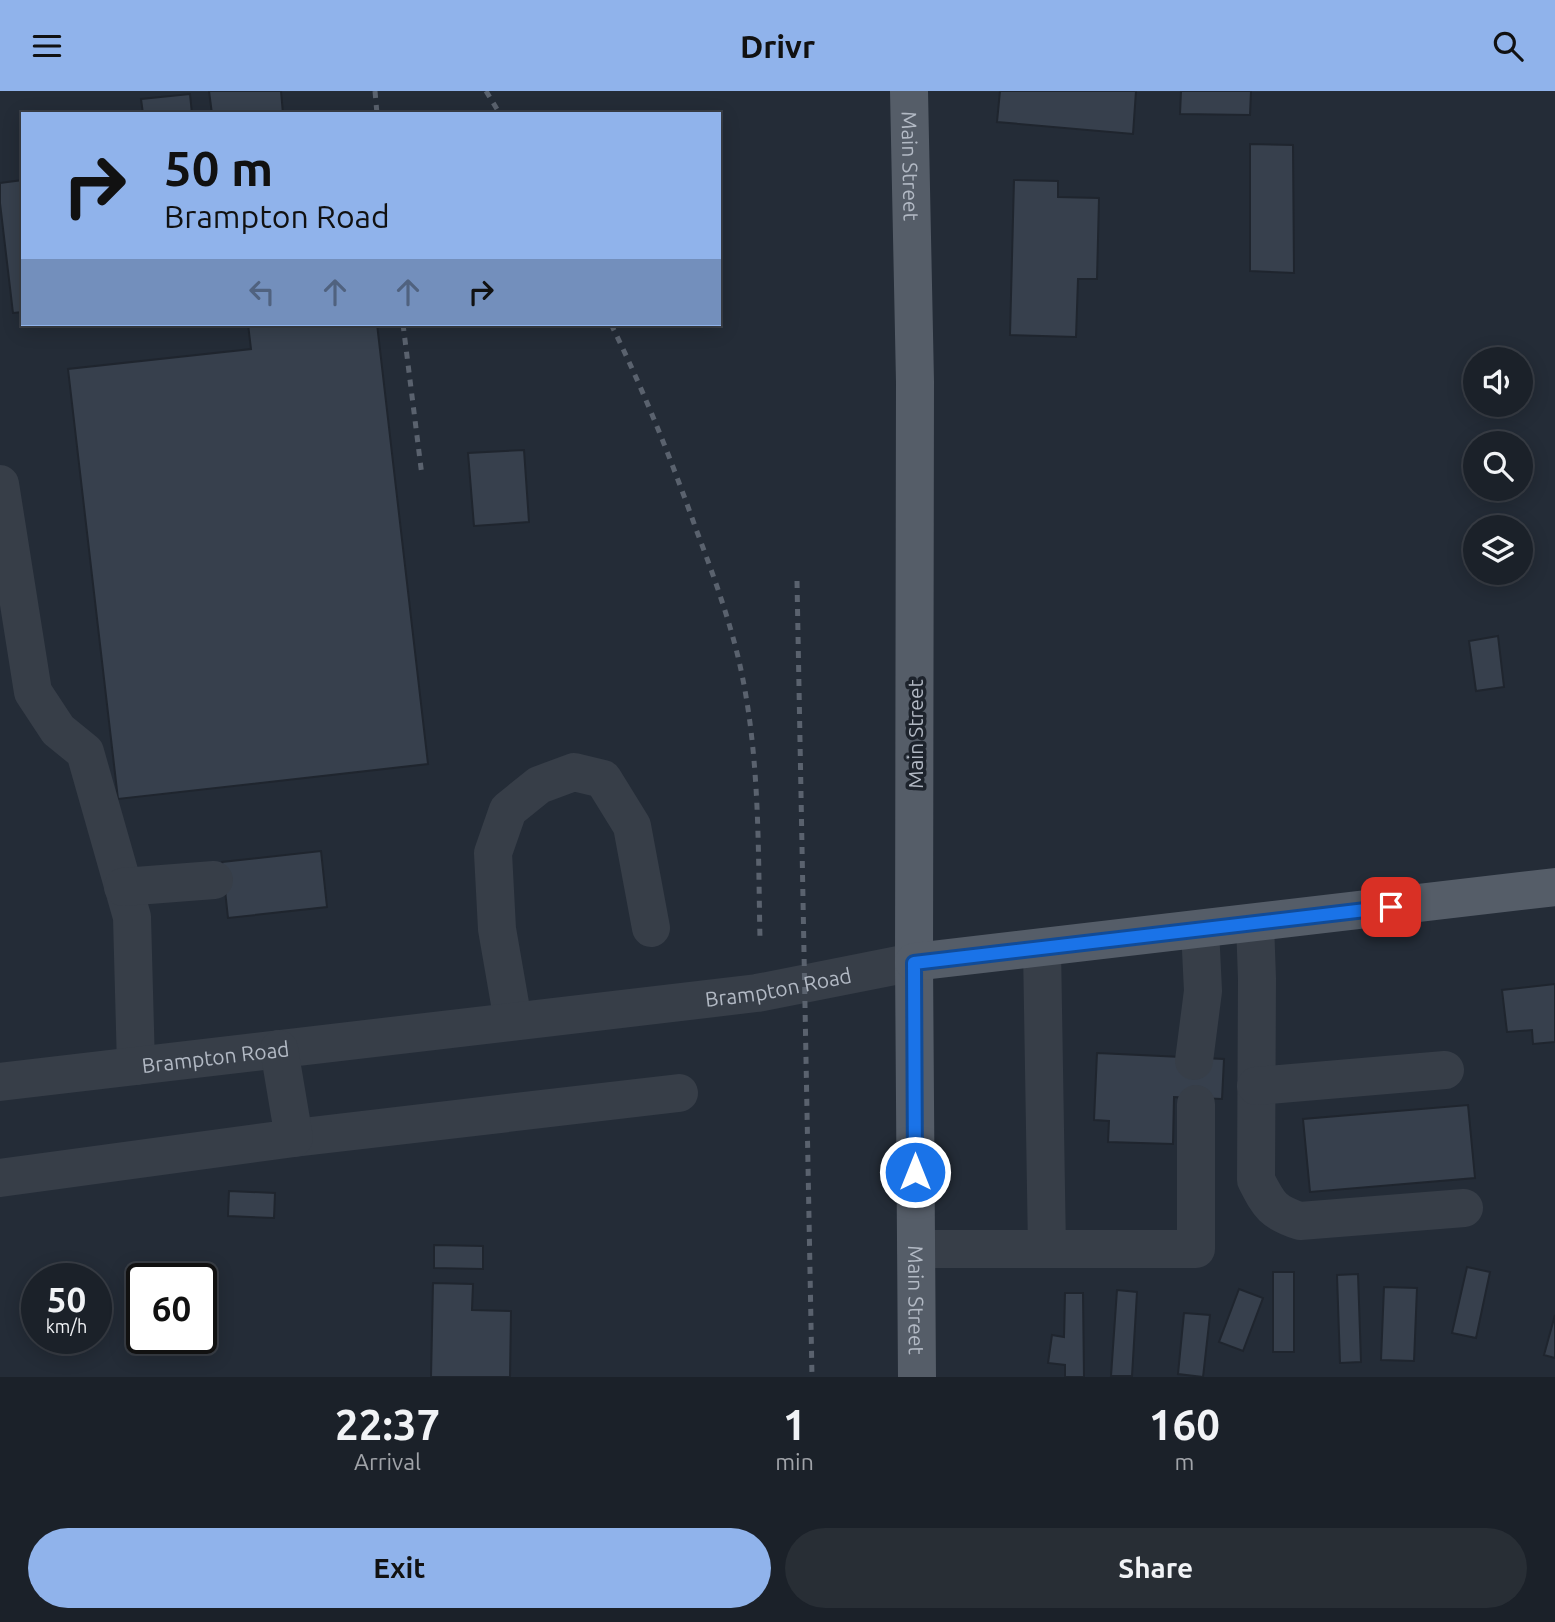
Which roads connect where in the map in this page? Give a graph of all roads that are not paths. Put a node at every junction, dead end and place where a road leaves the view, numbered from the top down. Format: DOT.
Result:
graph roads {
  1 [pos="909,91"];
  2 [pos="0,484"];
  3 [pos="214,880"];
  4 [pos="123,887"];
  5 [pos="1555,887"];
  6 [pos="1255,923"];
  7 [pos="651,928"];
  8 [pos="1200,929"];
  9 [pos="1042,948"];
  10 [pos="914,963"];
  11 [pos="513,1021"];
  12 [pos="279,1049"];
  13 [pos="1194,1061"];
  14 [pos="136,1066"];
  15 [pos="1445,1070"];
  16 [pos="0,1082"];
  17 [pos="1256,1086"];
  18 [pos="679,1093"];
  19 [pos="1196,1104"];
  20 [pos="294,1138"];
  21 [pos="0,1178"];
  22 [pos="1464,1207"];
  23 [pos="916,1249"];
  24 [pos="1047,1249"];
  25 [pos="917,1377"];
  1 -- 10 [label="main road, Main Street"];
  2 -- 4 [label="street"];
  3 -- 4 [label="street"];
  4 -- 14 [label="street"];
  5 -- 6 [label="main road, Brampton Road"];
  6 -- 8 [label="main road, Brampton Road"];
  6 -- 17 [label="street"];
  7 -- 11 [label="street"];
  8 -- 9 [label="main road, Brampton Road"];
  8 -- 13 [label="street"];
  9 -- 10 [label="main road, Brampton Road"];
  9 -- 24 [label="street"];
  10 -- 11 [label="street, Brampton Road"];
  10 -- 23 [label="main road, Main Street"];
  11 -- 12 [label="street, Brampton Road"];
  12 -- 14 [label="street, Brampton Road"];
  12 -- 20 [label="street"];
  14 -- 16 [label="street, Brampton Road"];
  15 -- 17 [label="street"];
  17 -- 22 [label="street"];
  18 -- 20 [label="street"];
  19 -- 24 [label="street"];
  20 -- 21 [label="street"];
  23 -- 24 [label="street"];
  23 -- 25 [label="main road, Main Street"];
}
